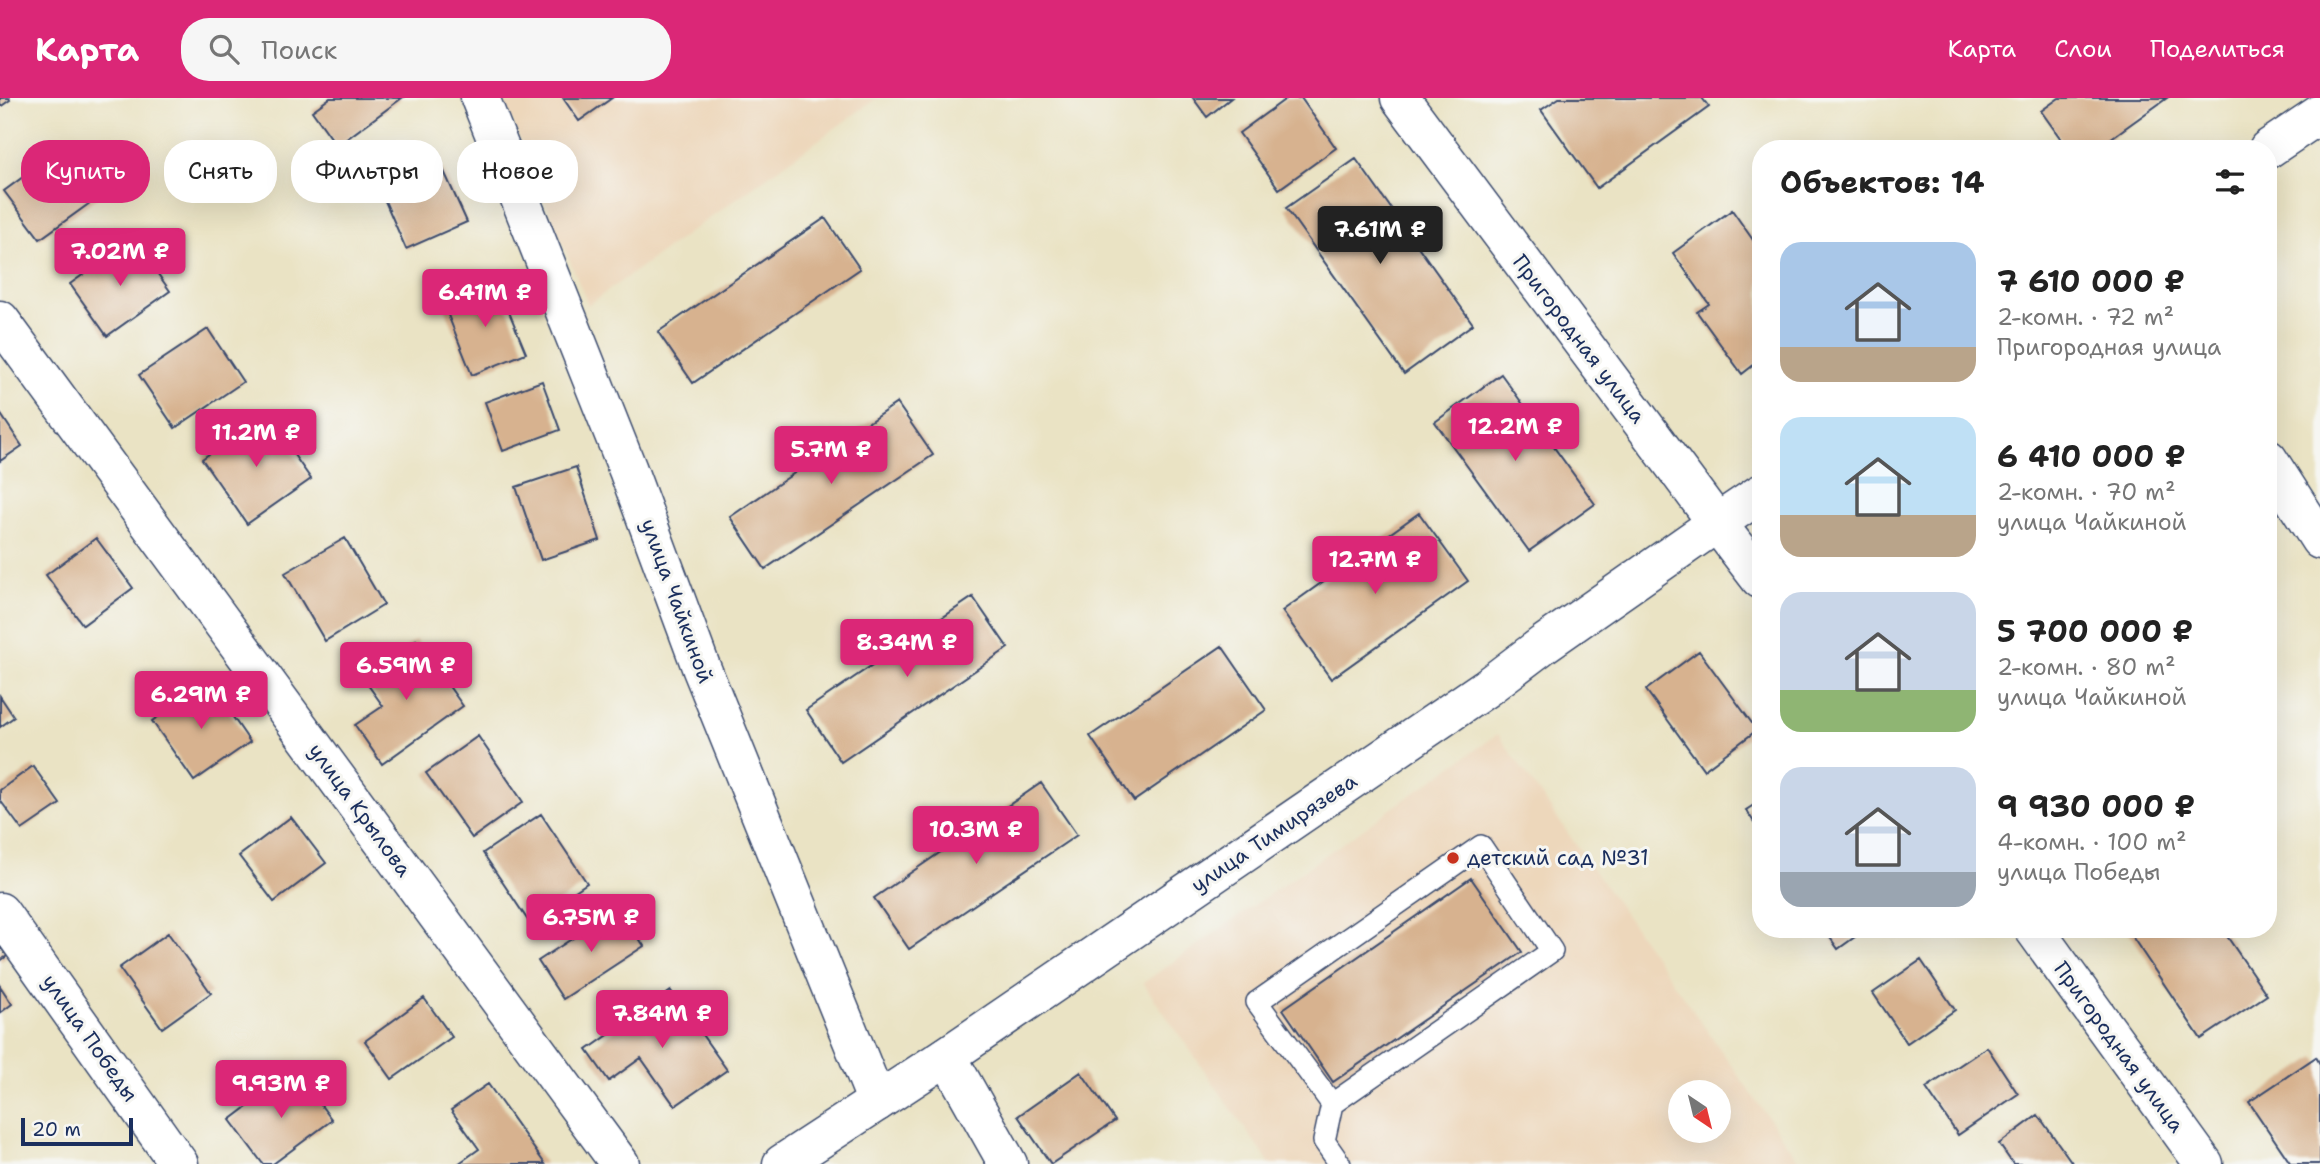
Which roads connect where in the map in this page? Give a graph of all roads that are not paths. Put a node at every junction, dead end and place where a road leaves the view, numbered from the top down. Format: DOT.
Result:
graph roads {
  1 [pos="480,98"];
  2 [pos="1400,98"];
  3 [pos="2320,114"];
  4 [pos="2277,143"];
  5 [pos="0,320"];
  6 [pos="2277,473"];
  7 [pos="1752,499"];
  8 [pos="1717,523"];
  9 [pos="2320,540"];
  10 [pos="1752,569"];
  11 [pos="0,912"];
  12 [pos="2041,938"];
  13 [pos="947,1056"];
  14 [pos="877,1102"];
  15 [pos="1332,1104"];
  16 [pos="180,1164"];
  17 [pos="620,1164"];
  18 [pos="782,1164"];
  19 [pos="1008,1164"];
  20 [pos="1340,1164"];
  21 [pos="2204,1164"];
  1 -- 14 [label="street, улица Чайкиной"];
  2 -- 8 [label="street, Пригородная улица"];
  3 -- 4 [label="street"];
  5 -- 17 [label="street, улица Крылова"];
  6 -- 9 [label="street"];
  7 -- 8 [label="street, улица Тимирязева"];
  8 -- 10 [label="street, Пригородная улица"];
  8 -- 13 [label="street, улица Тимирязева"];
  11 -- 16 [label="street, улица Победы"];
  12 -- 21 [label="street, Пригородная улица"];
  13 -- 14 [label="street, улица Тимирязева"];
  13 -- 19 [label="street"];
  14 -- 18 [label="street, улица Тимирязева"];
  15 -- 15 [label="lane"];
  15 -- 20 [label="lane"];
}
